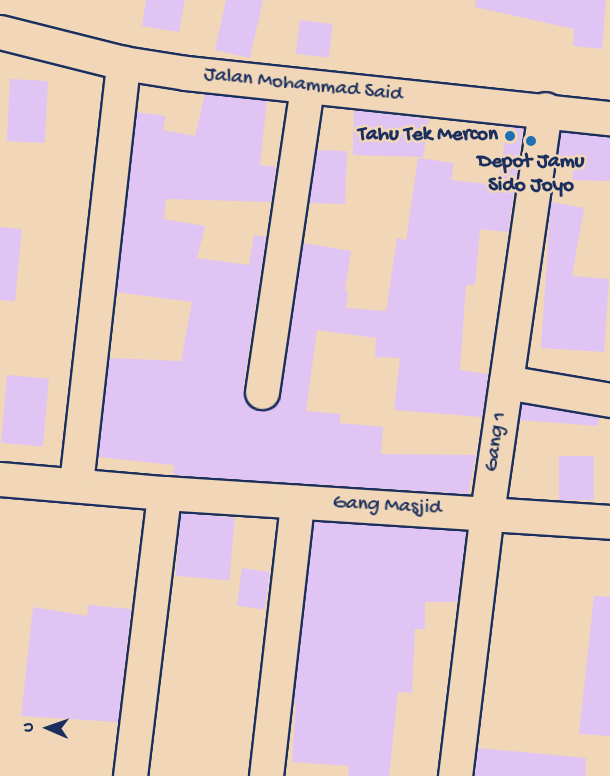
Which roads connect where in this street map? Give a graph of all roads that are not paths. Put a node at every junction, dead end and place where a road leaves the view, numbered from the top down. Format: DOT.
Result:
graph roads {
  1 [pos="0,32"];
  2 [pos="123,63"];
  3 [pos="308,88"];
  4 [pos="546,109"];
  5 [pos="610,118"];
  6 [pos="506,382"];
  7 [pos="262,392"];
  8 [pos="610,400"];
  9 [pos="0,478"];
  10 [pos="76,484"];
  11 [pos="164,493"];
  12 [pos="297,502"];
  13 [pos="487,513"];
  14 [pos="610,522"];
  15 [pos="130,776"];
  16 [pos="266,776"];
  17 [pos="455,776"];
  1 -- 2 [label="street, Jalan Mohammad Said"];
  2 -- 3 [label="street, Jalan Mohammad Said"];
  2 -- 10 [label="street"];
  3 -- 4 [label="street, Jalan Mohammad Said"];
  3 -- 7 [label="street"];
  4 -- 5 [label="street, Jalan Mohammad Said"];
  4 -- 6 [label="street, Gang 1"];
  6 -- 8 [label="street"];
  6 -- 13 [label="street, Gang 1"];
  9 -- 10 [label="street, Gang Masjid"];
  10 -- 11 [label="street, Gang Masjid"];
  11 -- 12 [label="street, Gang Masjid"];
  11 -- 15 [label="street"];
  12 -- 13 [label="street, Gang Masjid"];
  12 -- 16 [label="street"];
  13 -- 14 [label="street, Gang Masjid"];
  13 -- 17 [label="street, Gang 1"];
}
